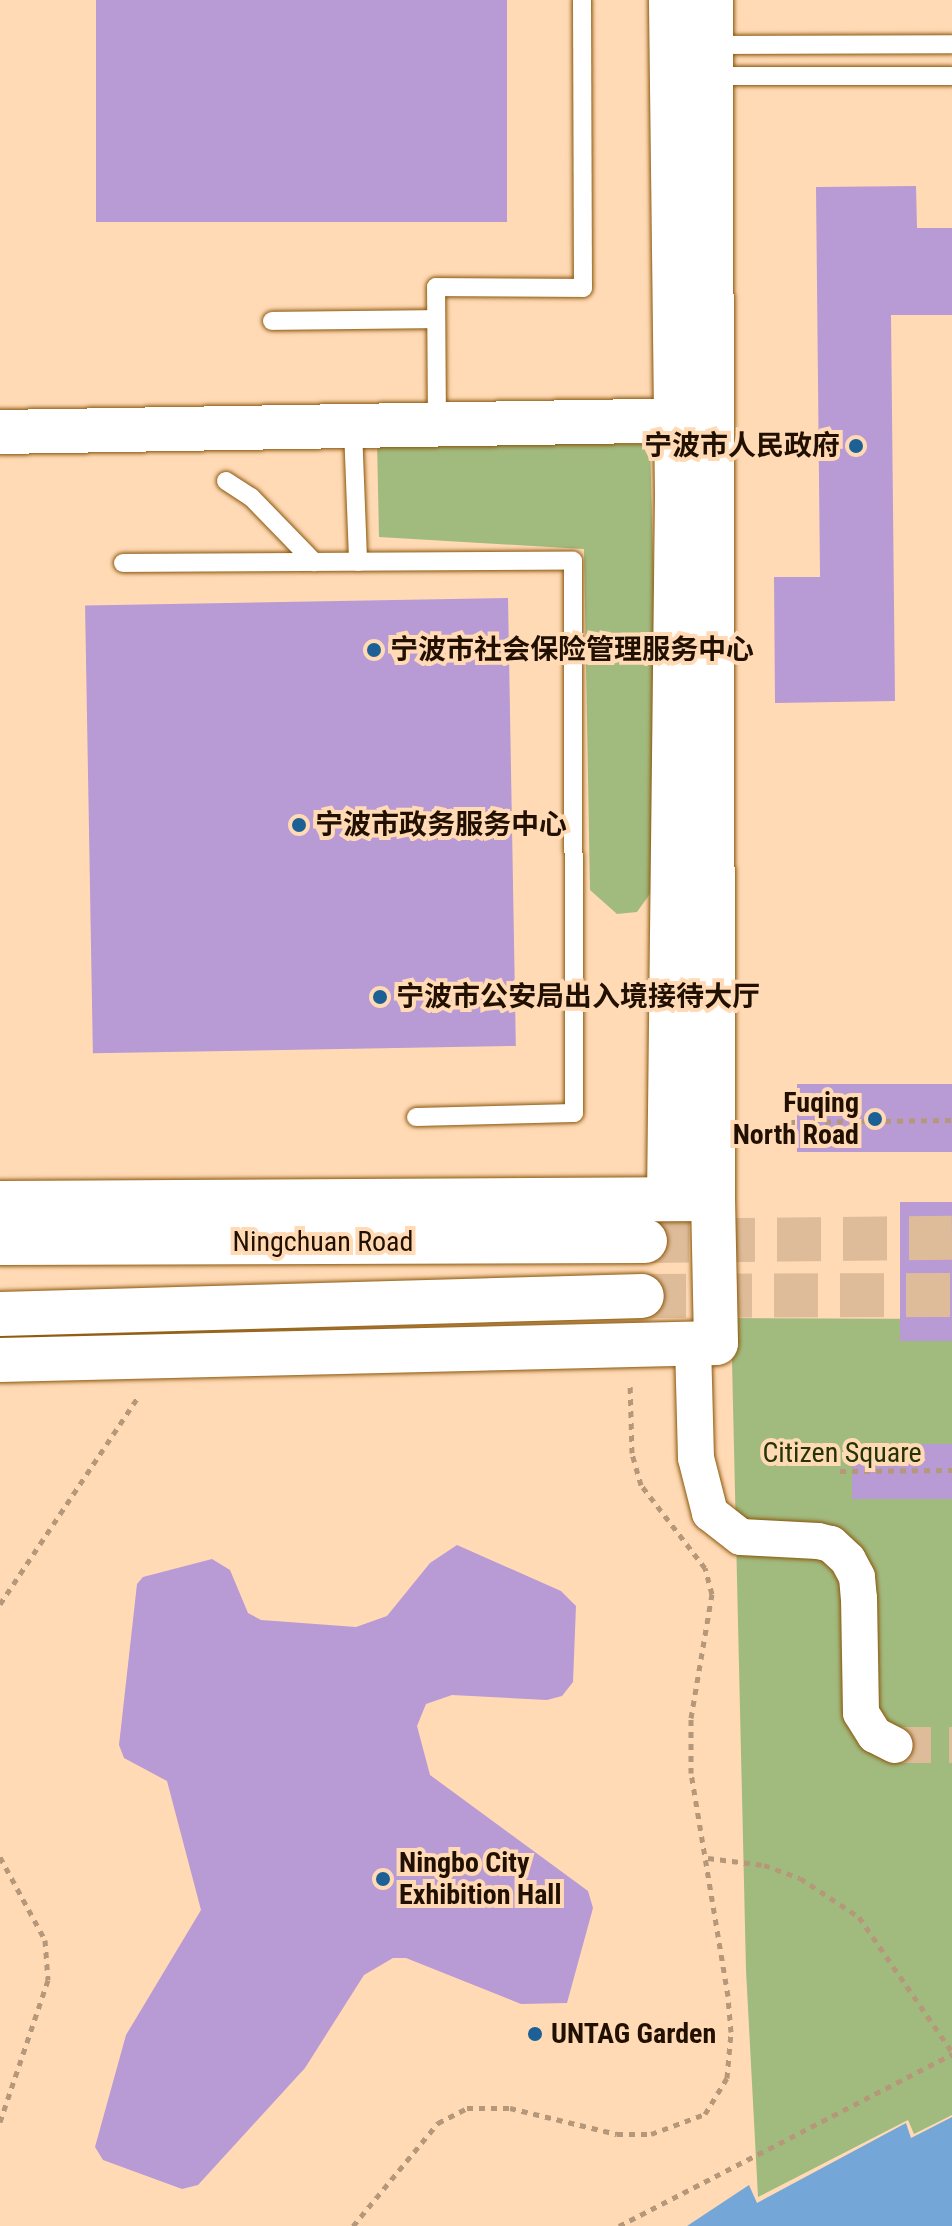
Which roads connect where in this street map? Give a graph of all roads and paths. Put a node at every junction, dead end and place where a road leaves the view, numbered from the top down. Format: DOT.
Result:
graph roads {
  1 [pos="582,0"];
  2 [pos="671,0"];
  3 [pos="711,0"];
  4 [pos="952,44"];
  5 [pos="691,61"];
  6 [pos="952,76"];
  7 [pos="435,319"];
  8 [pos="272,321"];
  9 [pos="0,405"];
  10 [pos="693,407"];
  11 [pos="435,414"];
  12 [pos="353,429"];
  13 [pos="0,432"];
  14 [pos="226,481"];
  15 [pos="314,562"];
  16 [pos="358,562"];
  17 [pos="123,563"];
  18 [pos="416,1117"];
  19 [pos="952,1120"];
  20 [pos="789,1122"];
  21 [pos="669,1199"];
  22 [pos="713,1199"];
  23 [pos="0,1203"];
  24 [pos="645,1241"];
  25 [pos="0,1243"];
  26 [pos="642,1296"];
  27 [pos="0,1314"];
  28 [pos="693,1344"];
  29 [pos="630,1346"];
  30 [pos="166,1356"];
  31 [pos="0,1360"];
  32 [pos="952,1470"];
  33 [pos="840,1471"];
  34 [pos="0,1604"];
  35 [pos="895,1745"];
  36 [pos="0,1857"];
  37 [pos="708,1858"];
  38 [pos="952,2053"];
  39 [pos="0,2122"];
  40 [pos="353,2226"];
  41 [pos="619,2226"];
  1 -- 7 [label="lane"];
  2 -- 5 [label="street"];
  3 -- 5 [label="street"];
  4 -- 5 [label="lane"];
  5 -- 6 [label="lane"];
  5 -- 10 [label="street"];
  7 -- 8 [label="lane"];
  7 -- 11 [label="lane"];
  9 -- 11 [label="street"];
  10 -- 11 [label="street"];
  10 -- 21 [label="street"];
  10 -- 22 [label="street"];
  11 -- 12 [label="street"];
  12 -- 13 [label="street"];
  12 -- 16 [label="lane"];
  14 -- 15 [label="lane"];
  15 -- 16 [label="lane"];
  15 -- 17 [label="lane"];
  16 -- 18 [label="lane"];
  19 -- 20 [label="path"];
  21 -- 22 [label="street"];
  21 -- 23 [label="street"];
  22 -- 28 [label="street"];
  24 -- 25 [label="street, Ningchuan Road"];
  26 -- 27 [label="street"];
  28 -- 29 [label="street"];
  28 -- 35 [label="street"];
  29 -- 30 [label="street"];
  29 -- 37 [label="path"];
  30 -- 31 [label="street"];
  30 -- 34 [label="path"];
  32 -- 33 [label="path"];
  36 -- 39 [label="path"];
  37 -- 38 [label="path"];
  37 -- 40 [label="path"];
  38 -- 41 [label="path"];
}
